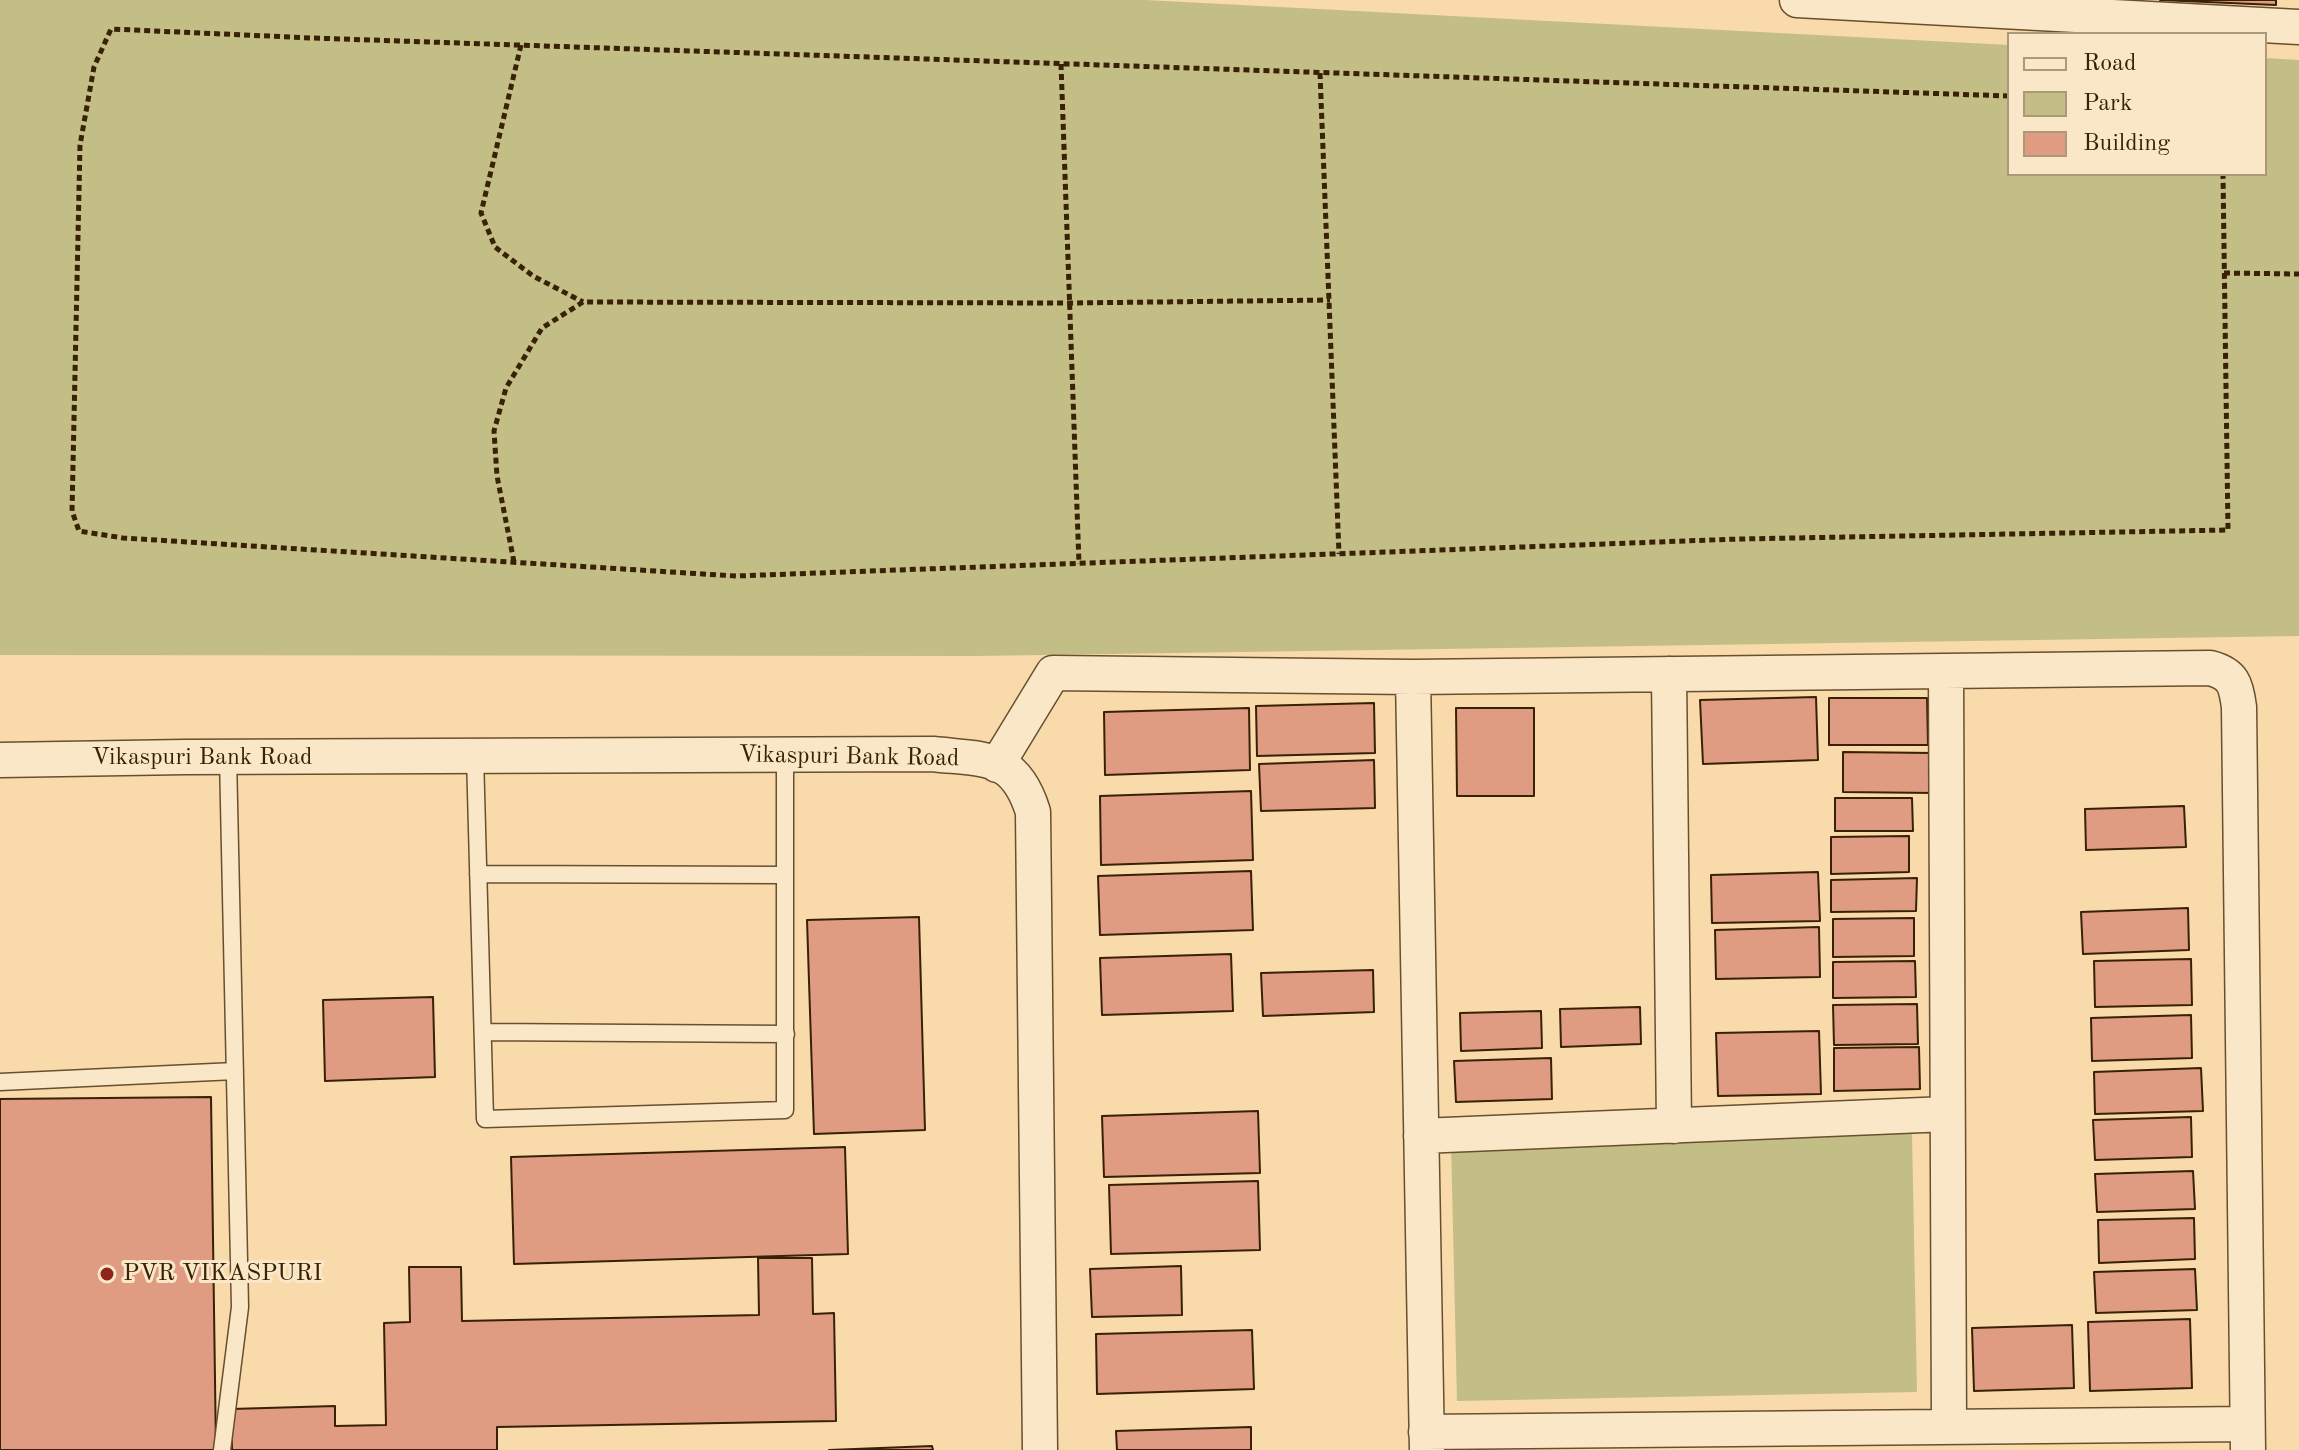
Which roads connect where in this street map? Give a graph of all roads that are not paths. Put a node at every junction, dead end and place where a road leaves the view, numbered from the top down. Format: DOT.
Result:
graph roads {
  1 [pos="1797,0"];
  2 [pos="1883,2"];
  3 [pos="2146,9"];
  4 [pos="2299,27"];
  5 [pos="1946,671"];
  6 [pos="1669,674"];
  7 [pos="1413,677"];
  8 [pos="785,755"];
  9 [pos="475,756"];
  10 [pos="228,757"];
  11 [pos="0,760"];
  12 [pos="997,765"];
  13 [pos="478,874"];
  14 [pos="785,875"];
  15 [pos="483,1032"];
  16 [pos="786,1034"];
  17 [pos="235,1071"];
  18 [pos="0,1082"];
  19 [pos="1947,1114"];
  20 [pos="1674,1126"];
  21 [pos="1421,1136"];
  22 [pos="1949,1427"];
  23 [pos="2248,1437"];
  24 [pos="1427,1441"];
  25 [pos="222,1450"];
  26 [pos="1040,1450"];
  1 -- 2 [label="street"];
  2 -- 3 [label="street"];
  3 -- 4 [label="street"];
  5 -- 6 [label="street"];
  5 -- 19 [label="street"];
  5 -- 23 [label="street"];
  6 -- 7 [label="street"];
  6 -- 20 [label="street"];
  7 -- 12 [label="street"];
  7 -- 21 [label="street"];
  8 -- 9 [label="street, Vikaspuri Bank Road"];
  8 -- 12 [label="street, Vikaspuri Bank Road"];
  8 -- 14 [label="lane"];
  9 -- 10 [label="street, Vikaspuri Bank Road"];
  9 -- 13 [label="lane"];
  10 -- 11 [label="street, Vikaspuri Bank Road"];
  10 -- 17 [label="lane"];
  12 -- 26 [label="street"];
  13 -- 14 [label="lane"];
  13 -- 15 [label="lane"];
  14 -- 16 [label="lane"];
  15 -- 16 [label="lane"];
  15 -- 16 [label="lane"];
  17 -- 18 [label="lane"];
  17 -- 25 [label="lane"];
  19 -- 20 [label="street"];
  19 -- 22 [label="street"];
  20 -- 21 [label="street"];
  21 -- 24 [label="street"];
  22 -- 23 [label="street"];
  22 -- 24 [label="street"];
}
